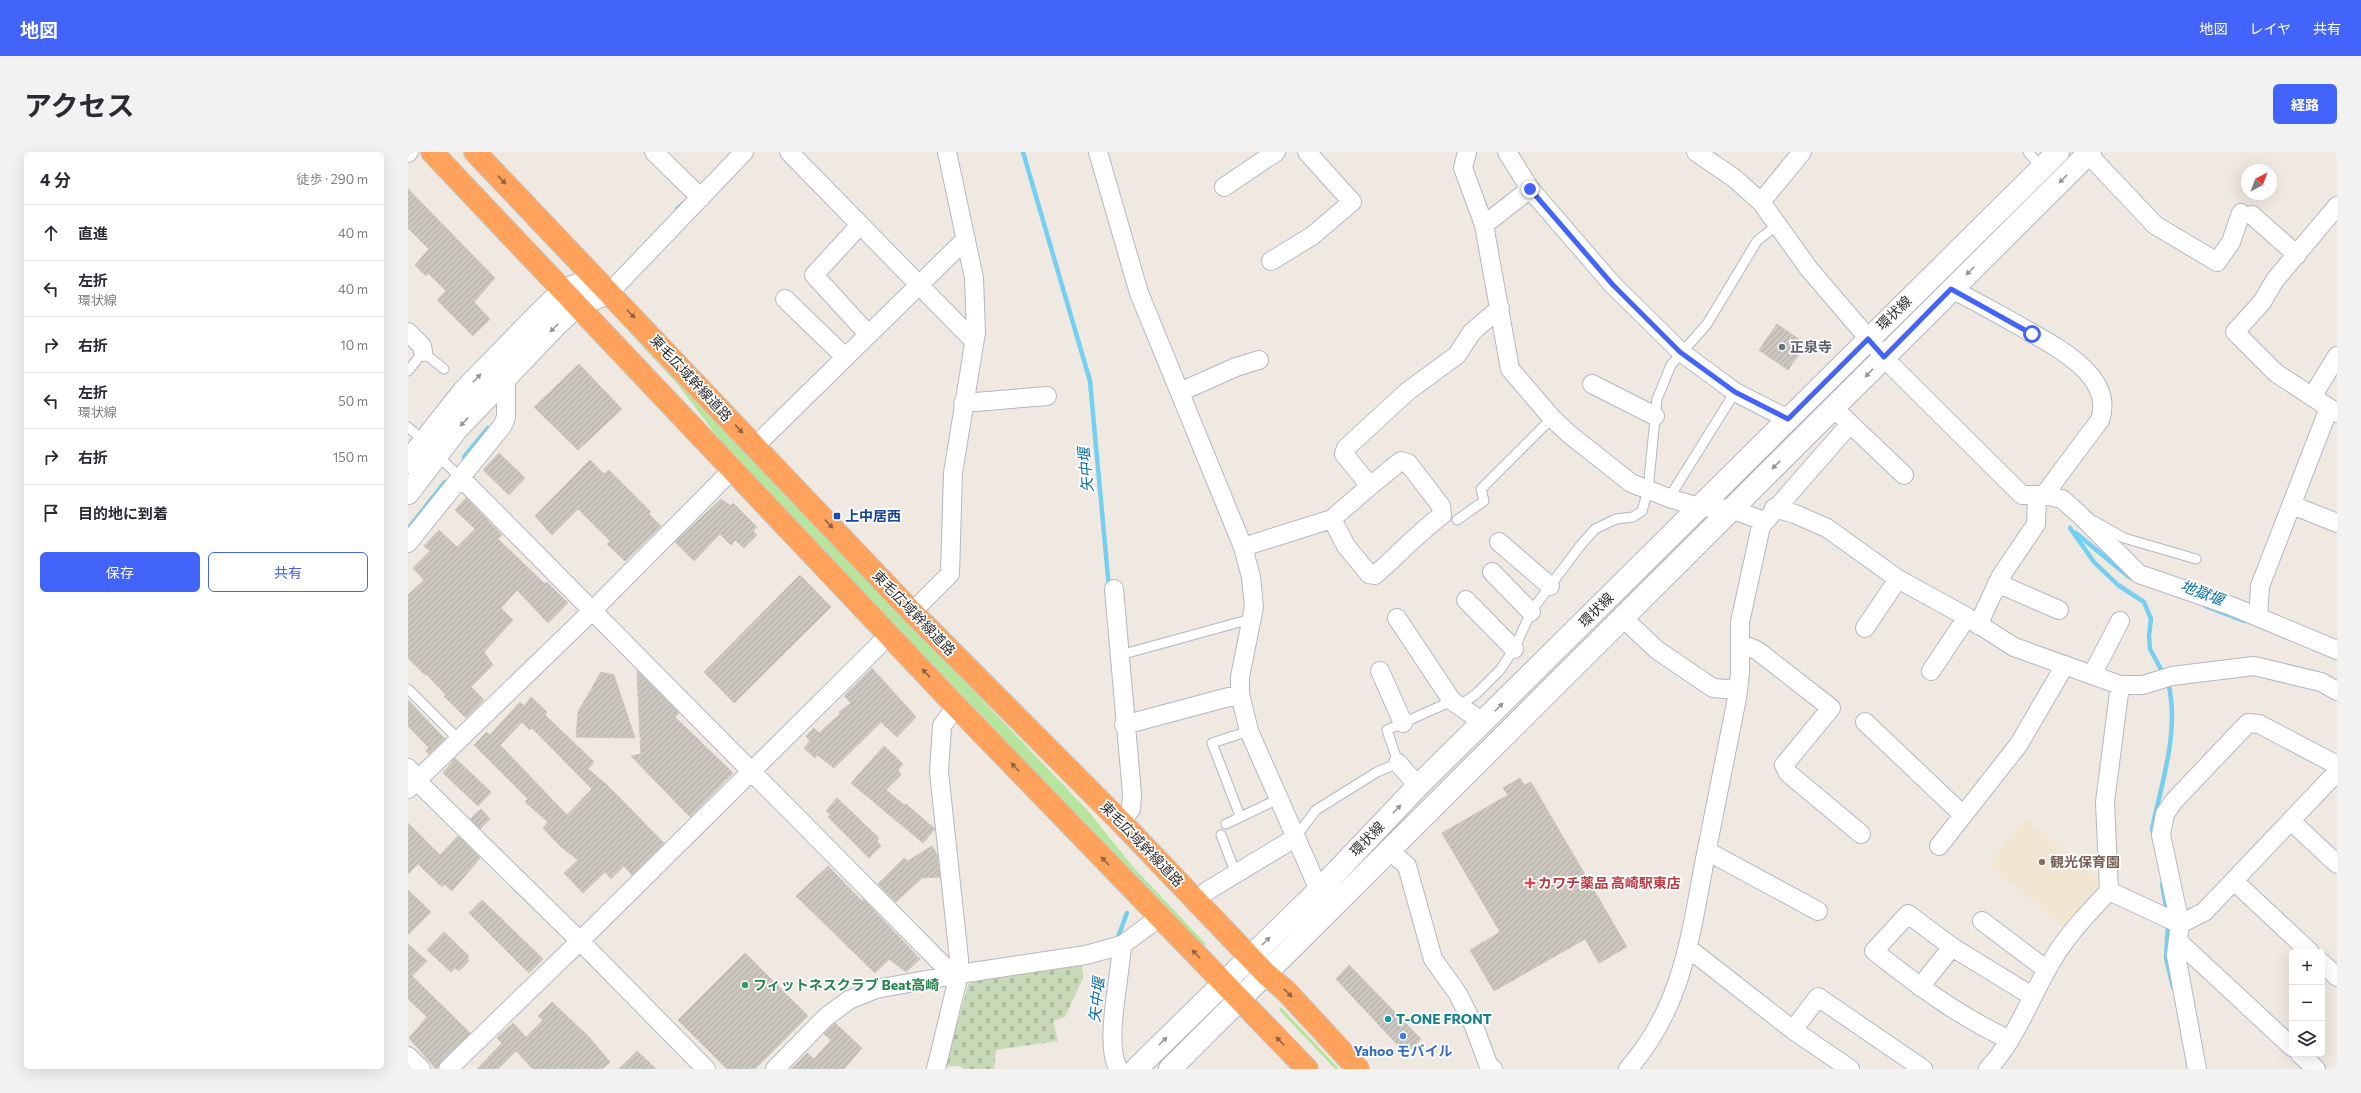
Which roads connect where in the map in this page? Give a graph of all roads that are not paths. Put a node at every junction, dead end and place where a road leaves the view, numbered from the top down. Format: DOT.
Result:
graph roads {
  1 [pos="432,152"];
  2 [pos="475,152"];
  3 [pos="654,152"];
  4 [pos="744,152"];
  5 [pos="789,152"];
  6 [pos="947,152"];
  7 [pos="1098,152"];
  8 [pos="1276,152"];
  9 [pos="1306,152"];
  10 [pos="1466,152"];
  11 [pos="1507,152"];
  12 [pos="1696,152"];
  13 [pos="1802,152"];
  14 [pos="2058,152"];
  15 [pos="2089,153"];
  16 [pos="2035,160"];
  17 [pos="1224,187"];
  18 [pos="1530,189"];
  19 [pos="701,198"];
  20 [pos="1761,202"];
  21 [pos="2337,206"];
  22 [pos="860,225"];
  23 [pos="1777,225"];
  24 [pos="1484,226"];
  25 [pos="966,239"];
  26 [pos="2297,255"];
  27 [pos="1271,261"];
  28 [pos="917,285"];
  29 [pos="602,286"];
  30 [pos="1951,289"];
  31 [pos="571,297"];
  32 [pos="785,299"];
  33 [pos="1500,308"];
  34 [pos="408,332"];
  35 [pos="868,334"];
  36 [pos="1868,339"];
  37 [pos="974,341"];
  38 [pos="423,352"];
  39 [pos="1680,352"];
  40 [pos="2337,356"];
  41 [pos="845,357"];
  42 [pos="1884,357"];
  43 [pos="1259,360"];
  44 [pos="444,369"];
  45 [pos="408,371"];
  46 [pos="510,372"];
  47 [pos="1592,384"];
  48 [pos="1180,392"];
  49 [pos="1735,392"];
  50 [pos="1047,396"];
  51 [pos="2312,397"];
  52 [pos="963,403"];
  53 [pos="1834,408"];
  54 [pos="2333,411"];
  55 [pos="1655,416"];
  56 [pos="1552,418"];
  57 [pos="1788,419"];
  58 [pos="1850,424"];
  59 [pos="408,427"];
  60 [pos="755,446"];
  61 [pos="430,448"];
  62 [pos="408,462"];
  63 [pos="732,470"];
  64 [pos="1904,475"];
  65 [pos="460,477"];
  66 [pos="1370,486"];
  67 [pos="1648,490"];
  68 [pos="408,493"];
  69 [pos="2040,495"];
  70 [pos="1669,498"];
  71 [pos="2292,505"];
  72 [pos="1699,507"];
  73 [pos="1731,509"];
  74 [pos="2080,514"];
  75 [pos="1769,515"];
  76 [pos="1332,519"];
  77 [pos="1457,520"];
  78 [pos="2337,523"];
  79 [pos="1499,542"];
  80 [pos="408,543"];
  81 [pos="1243,547"];
  82 [pos="2196,559"];
  83 [pos="1492,572"];
  84 [pos="1898,579"];
  85 [pos="1997,583"];
  86 [pos="1550,586"];
  87 [pos="1114,589"];
  88 [pos="1466,600"];
  89 [pos="2059,610"];
  90 [pos="592,611"];
  91 [pos="912,612"];
  92 [pos="1531,612"];
  93 [pos="1622,617"];
  94 [pos="2258,617"];
  95 [pos="1397,618"];
  96 [pos="1251,619"];
  97 [pos="1972,621"];
  98 [pos="2120,621"];
  99 [pos="1865,628"];
  100 [pos="889,633"];
  101 [pos="1740,643"];
  102 [pos="1514,649"];
  103 [pos="2337,650"];
  104 [pos="1120,655"];
  105 [pos="2065,665"];
  106 [pos="1380,671"];
  107 [pos="1931,671"];
  108 [pos="2092,675"];
  109 [pos="2120,685"];
  110 [pos="408,689"];
  111 [pos="1738,690"];
  112 [pos="2337,691"];
  113 [pos="1240,694"];
  114 [pos="1455,704"];
  115 [pos="956,706"];
  116 [pos="1483,722"];
  117 [pos="1865,722"];
  118 [pos="1403,723"];
  119 [pos="1124,726"];
  120 [pos="1249,731"];
  121 [pos="459,740"];
  122 [pos="1398,763"];
  123 [pos="2337,765"];
  124 [pos="751,772"];
  125 [pos="2337,772"];
  126 [pos="411,779"];
  127 [pos="1418,786"];
  128 [pos="1278,799"];
  129 [pos="1963,815"];
  130 [pos="1240,816"];
  131 [pos="2291,821"];
  132 [pos="1121,822"];
  133 [pos="1226,824"];
  134 [pos="1861,834"];
  135 [pos="1221,835"];
  136 [pos="1295,838"];
  137 [pos="1939,846"];
  138 [pos="1390,850"];
  139 [pos="1707,851"];
  140 [pos="2337,864"];
  141 [pos="1236,874"];
  142 [pos="2235,882"];
  143 [pos="1319,890"];
  144 [pos="2110,891"];
  145 [pos="1197,900"];
  146 [pos="1818,911"];
  147 [pos="1160,917"];
  148 [pos="1982,921"];
  149 [pos="2179,932"];
  150 [pos="580,941"];
  151 [pos="1122,945"];
  152 [pos="1952,947"];
  153 [pos="1688,948"];
  154 [pos="2307,949"];
  155 [pos="1250,956"];
  156 [pos="2325,966"];
  157 [pos="2047,970"];
  158 [pos="959,974"];
  159 [pos="1266,974"];
  160 [pos="2337,977"];
  161 [pos="1223,982"];
  162 [pos="1920,987"];
  163 [pos="2032,996"];
  164 [pos="1239,999"];
  165 [pos="1793,1030"];
  166 [pos="2010,1040"];
  167 [pos="2289,1044"];
  168 [pos="408,1056"];
  169 [pos="2303,1057"];
  170 [pos="421,1069"];
  171 [pos="448,1069"];
  172 [pos="706,1069"];
  173 [pos="775,1069"];
  174 [pos="936,1069"];
  175 [pos="1119,1069"];
  176 [pos="1136,1069"];
  177 [pos="1171,1069"];
  178 [pos="1307,1069"];
  179 [pos="1358,1069"];
  180 [pos="1493,1069"];
  181 [pos="1628,1069"];
  182 [pos="1850,1069"];
  183 [pos="1923,1069"];
  184 [pos="1988,1069"];
  185 [pos="2197,1069"];
  186 [pos="2316,1069"];
  1 -- 31 [label="highway"];
  2 -- 29 [label="highway, 東毛広域幹線道路, one-way"];
  3 -- 19 [label="street"];
  4 -- 19 [label="street"];
  5 -- 22 [label="street"];
  6 -- 25 [label="street"];
  7 -- 48 [label="street"];
  8 -- 17 [label="street"];
  9 -- 27 [label="street"];
  10 -- 24 [label="street"];
  11 -- 18 [label="street"];
  12 -- 20 [label="street"];
  13 -- 20 [label="street"];
  14 -- 16 [label="street, 環状線"];
  15 -- 26 [label="street"];
  15 -- 30 [label="street, 環状線, one-way"];
  16 -- 36 [label="street, 環状線"];
  18 -- 24 [label="street"];
  18 -- 39 [label="street"];
  19 -- 29 [label="street"];
  20 -- 23 [label="street"];
  21 -- 26 [label="street"];
  22 -- 28 [label="street"];
  22 -- 35 [label="street"];
  23 -- 36 [label="street"];
  23 -- 39 [label="lane"];
  24 -- 33 [label="street"];
  25 -- 28 [label="street"];
  25 -- 37 [label="street"];
  26 -- 51 [label="street"];
  28 -- 35 [label="street"];
  28 -- 37 [label="street"];
  29 -- 31 [label="street"];
  29 -- 60 [label="highway, 東毛広域幹線道路, one-way"];
  30 -- 42 [label="street, 環状線"];
  30 -- 69 [label="street"];
  31 -- 46 [label="street, one-way"];
  61 -- 31 [label="street, one-way"];
  31 -- 63 [label="highway"];
  32 -- 41 [label="street"];
  33 -- 56 [label="street"];
  33 -- 66 [label="street"];
  34 -- 38 [label="street"];
  35 -- 41 [label="street"];
  36 -- 42 [label="street"];
  36 -- 57 [label="street, 環状線"];
  37 -- 52 [label="street"];
  38 -- 44 [label="lane"];
  38 -- 45 [label="lane"];
  39 -- 49 [label="street"];
  39 -- 55 [label="lane"];
  40 -- 51 [label="street"];
  41 -- 60 [label="street"];
  42 -- 53 [label="street, 環状線, one-way"];
  42 -- 69 [label="street"];
  43 -- 48 [label="street"];
  46 -- 61 [label="street, one-way"];
  46 -- 65 [label="street"];
  47 -- 55 [label="street"];
  48 -- 81 [label="street"];
  49 -- 57 [label="street"];
  49 -- 70 [label="lane"];
  50 -- 52 [label="street"];
  51 -- 54 [label="street"];
  52 -- 91 [label="street"];
  53 -- 58 [label="street"];
  53 -- 73 [label="street, 環状線, one-way"];
  54 -- 71 [label="street"];
  55 -- 67 [label="lane"];
  56 -- 67 [label="street"];
  56 -- 77 [label="lane"];
  57 -- 72 [label="street, 環状線"];
  58 -- 64 [label="street"];
  58 -- 75 [label="street"];
  59 -- 61 [label="lane"];
  60 -- 91 [label="highway, 東毛広域幹線道路, one-way"];
  61 -- 62 [label="street"];
  61 -- 65 [label="lane"];
  61 -- 68 [label="street"];
  63 -- 90 [label="street"];
  63 -- 100 [label="highway"];
  65 -- 80 [label="street"];
  65 -- 90 [label="street"];
  66 -- 76 [label="street"];
  66 -- 76 [label="street"];
  67 -- 70 [label="street"];
  67 -- 86 [label="lane"];
  69 -- 74 [label="street"];
  69 -- 85 [label="street"];
  70 -- 72 [label="street"];
  71 -- 78 [label="street"];
  71 -- 94 [label="street"];
  72 -- 73 [label="street"];
  116 -- 72 [label="street, 環状線, one-way"];
  73 -- 75 [label="street"];
  73 -- 93 [label="street, 環状線"];
  74 -- 82 [label="lane"];
  74 -- 94 [label="street"];
  75 -- 84 [label="street"];
  75 -- 101 [label="street"];
  76 -- 81 [label="street"];
  79 -- 86 [label="street"];
  81 -- 96 [label="street"];
  83 -- 92 [label="street"];
  84 -- 97 [label="street"];
  84 -- 99 [label="street"];
  85 -- 89 [label="street"];
  85 -- 97 [label="street"];
  86 -- 92 [label="lane"];
  87 -- 104 [label="street"];
  88 -- 102 [label="street"];
  90 -- 121 [label="street"];
  90 -- 124 [label="street"];
  91 -- 132 [label="highway, 東毛広域幹線道路"];
  92 -- 102 [label="lane"];
  93 -- 111 [label="street"];
  93 -- 138 [label="street, 環状線"];
  94 -- 103 [label="street"];
  95 -- 114 [label="street"];
  96 -- 104 [label="lane"];
  96 -- 113 [label="street"];
  97 -- 105 [label="street"];
  97 -- 107 [label="street"];
  98 -- 108 [label="street"];
  115 -- 100 [label="highway, one-way"];
  100 -- 124 [label="street"];
  101 -- 111 [label="street"];
  101 -- 134 [label="street"];
  102 -- 114 [label="lane"];
  104 -- 119 [label="street"];
  105 -- 108 [label="street"];
  105 -- 129 [label="street"];
  106 -- 118 [label="street"];
  108 -- 109 [label="street"];
  109 -- 112 [label="street"];
  109 -- 144 [label="street"];
  110 -- 121 [label="lane"];
  111 -- 139 [label="street"];
  113 -- 119 [label="street"];
  113 -- 120 [label="street"];
  114 -- 116 [label="street"];
  114 -- 118 [label="lane"];
  147 -- 115 [label="highway, one-way"];
  115 -- 158 [label="street"];
  116 -- 127 [label="street, 環状線"];
  117 -- 129 [label="street"];
  118 -- 122 [label="lane"];
  119 -- 132 [label="street"];
  120 -- 128 [label="street"];
  120 -- 130 [label="lane"];
  121 -- 126 [label="street"];
  122 -- 127 [label="street"];
  122 -- 136 [label="lane"];
  123 -- 149 [label="street"];
  124 -- 150 [label="street"];
  124 -- 158 [label="street"];
  125 -- 131 [label="street"];
  126 -- 150 [label="street"];
  143 -- 127 [label="street, 環状線, one-way"];
  128 -- 130 [label="lane"];
  128 -- 136 [label="street"];
  129 -- 137 [label="street"];
  130 -- 133 [label="lane"];
  131 -- 140 [label="street"];
  131 -- 142 [label="street"];
  132 -- 145 [label="highway, 東毛広域幹線道路"];
  135 -- 141 [label="lane"];
  136 -- 141 [label="street"];
  136 -- 143 [label="street"];
  138 -- 159 [label="street, 環状線"];
  138 -- 180 [label="street"];
  139 -- 146 [label="street"];
  139 -- 153 [label="street"];
  141 -- 145 [label="street"];
  142 -- 149 [label="street"];
  142 -- 154 [label="street"];
  155 -- 143 [label="street, 環状線, one-way"];
  144 -- 149 [label="street"];
  144 -- 157 [label="street"];
  145 -- 155 [label="highway, 東毛広域幹線道路"];
  147 -- 151 [label="street"];
  161 -- 147 [label="highway, one-way"];
  148 -- 157 [label="street"];
  149 -- 167 [label="street"];
  149 -- 185 [label="street"];
  150 -- 171 [label="street"];
  150 -- 172 [label="street"];
  151 -- 158 [label="street"];
  151 -- 175 [label="street"];
  152 -- 162 [label="street"];
  152 -- 162 [label="street"];
  152 -- 163 [label="street"];
  153 -- 165 [label="street"];
  153 -- 181 [label="street"];
  155 -- 159 [label="highway, 東毛広域幹線道路"];
  155 -- 161 [label="street, 環状線"];
  156 -- 160 [label="street"];
  157 -- 163 [label="street"];
  158 -- 173 [label="street"];
  158 -- 174 [label="street"];
  159 -- 164 [label="street, 環状線"];
  159 -- 179 [label="highway, 東毛広域幹線道路, one-way"];
  161 -- 164 [label="highway"];
  176 -- 161 [label="street, 環状線, one-way"];
  162 -- 166 [label="street"];
  163 -- 166 [label="street"];
  164 -- 177 [label="street, 環状線"];
  178 -- 164 [label="highway, one-way"];
  165 -- 182 [label="street"];
  165 -- 183 [label="street"];
  166 -- 184 [label="street"];
  168 -- 170 [label="street"];
  169 -- 186 [label="street"];
}
